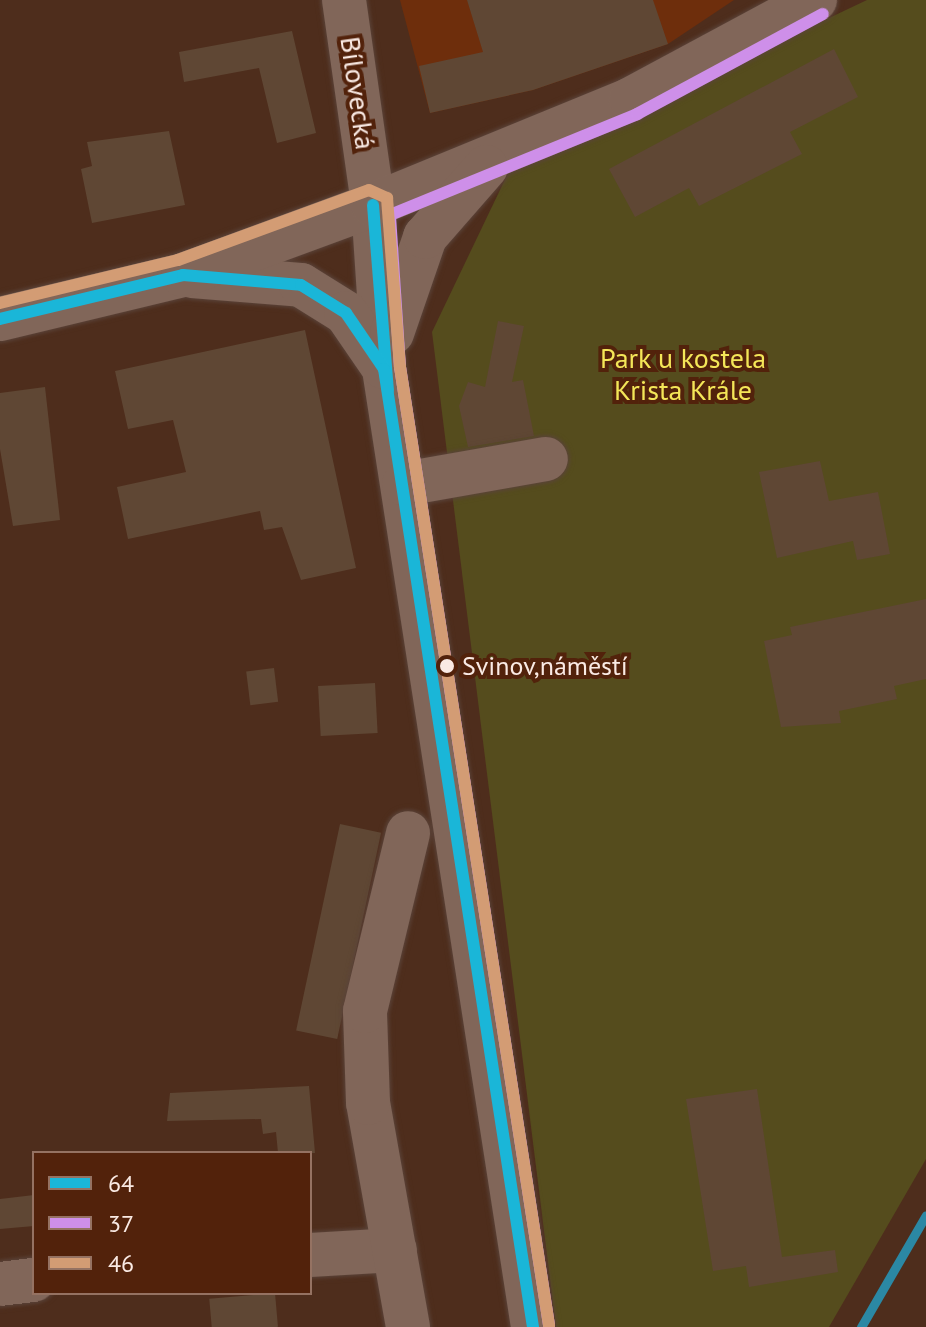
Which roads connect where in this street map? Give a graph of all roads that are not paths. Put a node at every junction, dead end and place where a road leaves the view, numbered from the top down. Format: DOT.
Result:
graph roads {
  1 [pos="344,0"];
  2 [pos="815,0"];
  3 [pos="500,155"];
  4 [pos="373,205"];
  5 [pos="183,275"];
  6 [pos="0,319"];
  7 [pos="384,369"];
  8 [pos="546,459"];
  9 [pos="404,484"];
  10 [pos="408,833"];
  11 [pos="395,1250"];
  12 [pos="312,1255"];
  13 [pos="32,1280"];
  14 [pos="0,1284"];
  15 [pos="408,1327"];
  16 [pos="533,1327"];
  1 -- 4 [label="street, Bílovecká"];
  2 -- 3 [label="street"];
  3 -- 4 [label="street"];
  3 -- 7 [label="street"];
  4 -- 5 [label="street"];
  4 -- 7 [label="street, Bílovecká"];
  5 -- 6 [label="street"];
  5 -- 7 [label="street"];
  7 -- 9 [label="street, Bílovecká"];
  8 -- 9 [label="street"];
  9 -- 16 [label="street, Bílovecká"];
  10 -- 11 [label="street"];
  11 -- 12 [label="street"];
  11 -- 15 [label="street"];
  13 -- 14 [label="street"];
}
